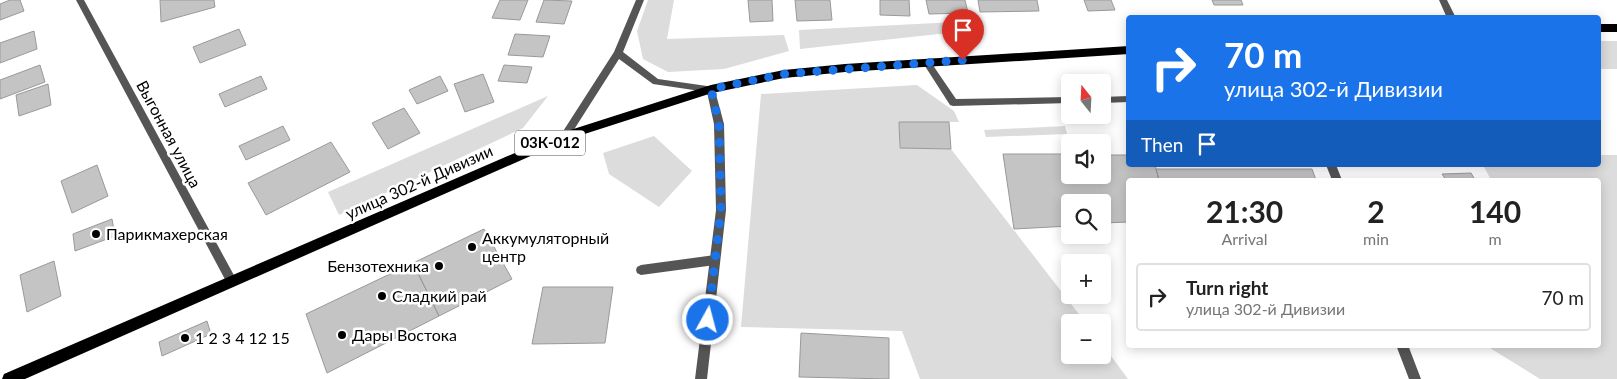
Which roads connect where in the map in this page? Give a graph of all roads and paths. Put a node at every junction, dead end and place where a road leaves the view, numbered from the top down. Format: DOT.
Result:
graph roads {
  1 [pos="80,0"];
  2 [pos="640,0"];
  3 [pos="1443,0"];
  4 [pos="1450,15"];
  5 [pos="1601,28"];
  6 [pos="1617,28"];
  7 [pos="1126,50"];
  8 [pos="618,53"];
  9 [pos="926,63"];
  10 [pos="711,89"];
  11 [pos="1126,99"];
  12 [pos="1061,100"];
  13 [pos="1111,100"];
  14 [pos="566,136"];
  15 [pos="715,260"];
  16 [pos="641,270"];
  17 [pos="232,282"];
  18 [pos="1403,348"];
  19 [pos="9,379"];
  20 [pos="701,379"];
  21 [pos="1415,379"];
  1 -- 17 [label="street, Выгонная улица"];
  2 -- 8 [label="street"];
  3 -- 4 [label="street"];
  5 -- 6 [label="main road"];
  7 -- 9 [label="main road, улица 302-й Дивизии / 03К-012"];
  8 -- 10 [label="street"];
  8 -- 14 [label="street"];
  9 -- 10 [label="main road, улица 302-й Дивизии / 03К-012"];
  9 -- 12 [label="street"];
  10 -- 14 [label="main road, улица 302-й Дивизии / 03К-012"];
  10 -- 15 [label="street"];
  11 -- 13 [label="street"];
  14 -- 17 [label="main road, улица 302-й Дивизии / 03К-012"];
  15 -- 16 [label="street"];
  15 -- 20 [label="street"];
  17 -- 19 [label="main road, улица 302-й Дивизии / 03К-012"];
  18 -- 21 [label="street"];
}
